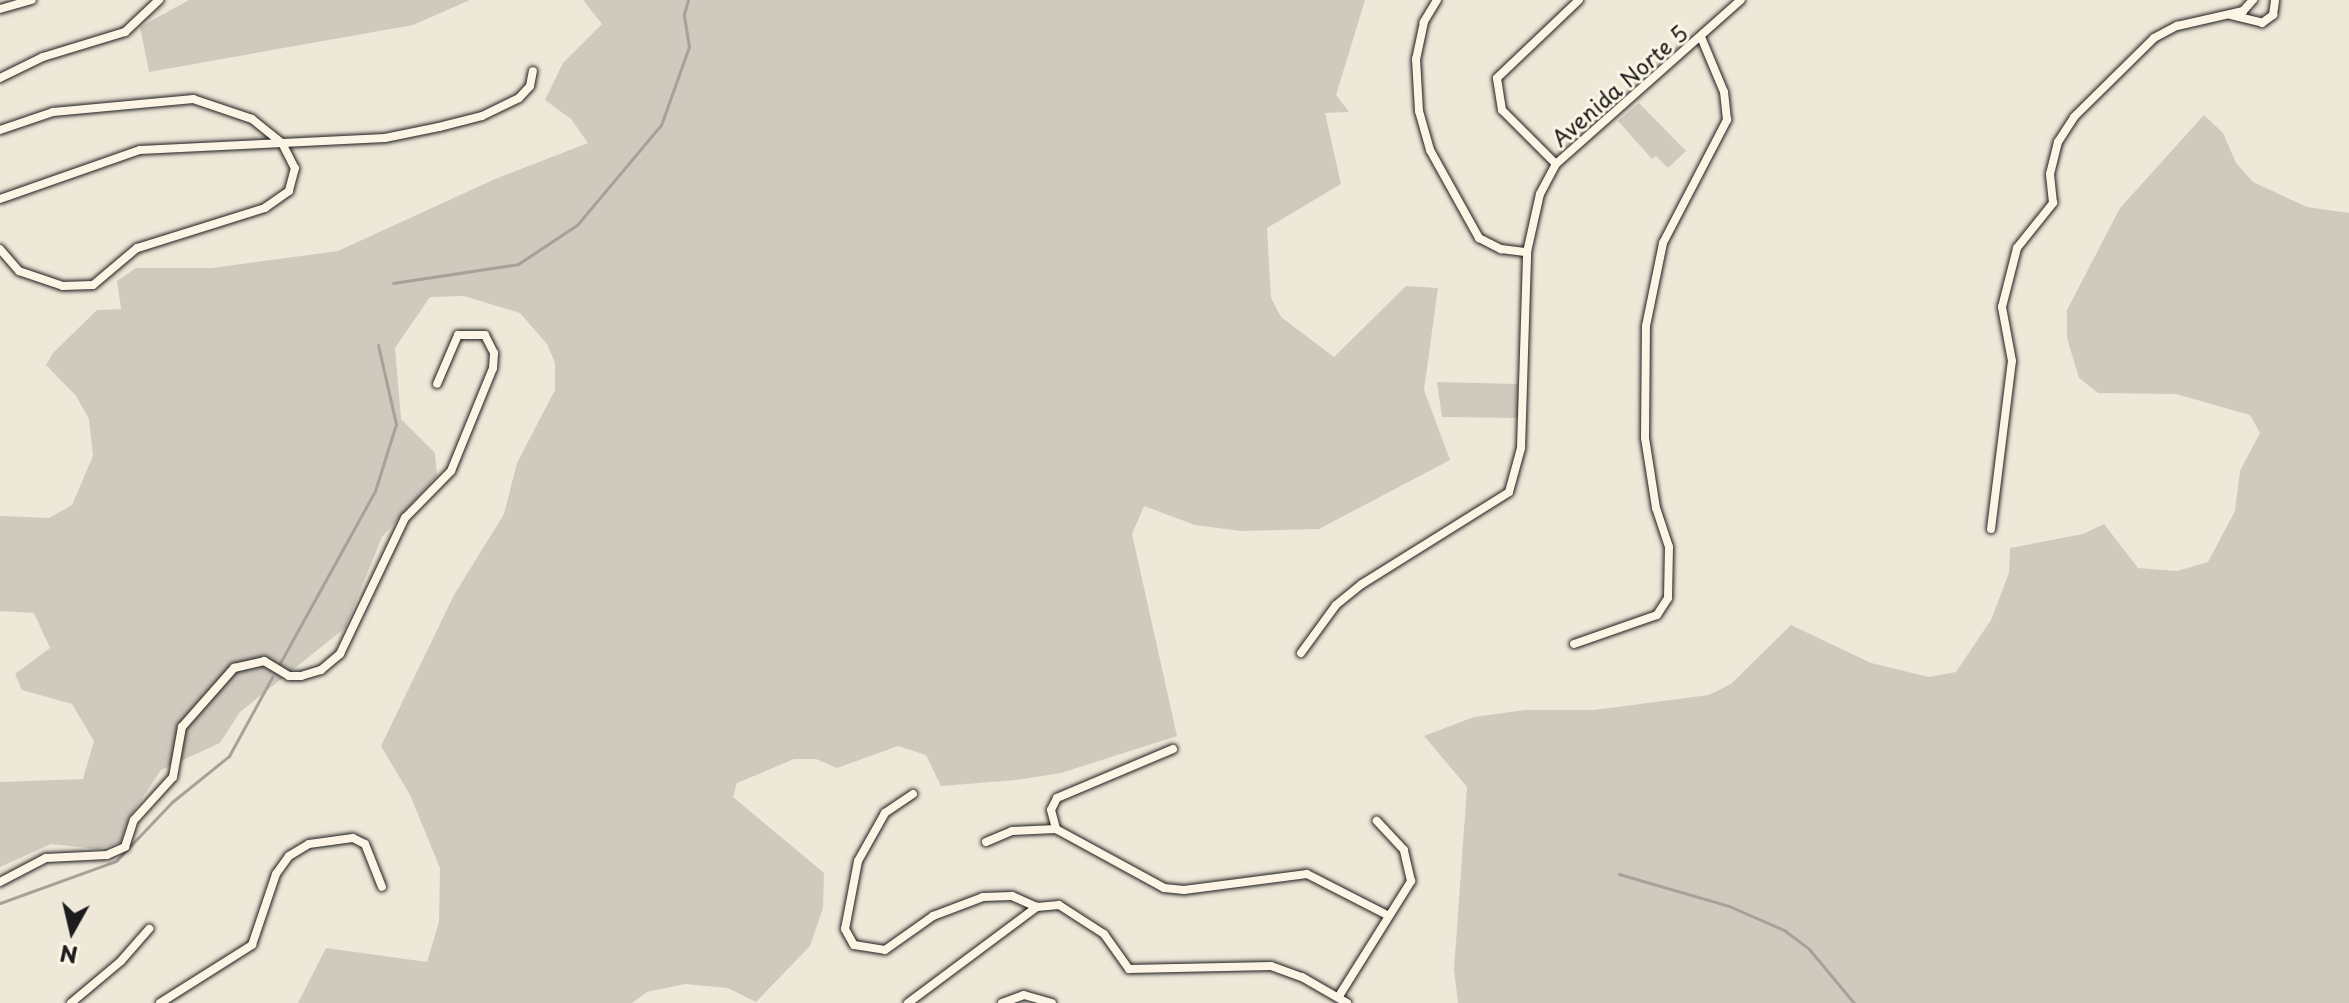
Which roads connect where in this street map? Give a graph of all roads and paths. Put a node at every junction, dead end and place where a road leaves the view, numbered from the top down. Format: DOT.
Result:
graph roads {
  1 [pos="32,0"];
  2 [pos="1437,0"];
  3 [pos="1579,0"];
  4 [pos="1741,0"];
  5 [pos="2253,0"];
  6 [pos="2275,0"];
  7 [pos="157,1"];
  8 [pos="0,9"];
  9 [pos="2231,15"];
  10 [pos="1701,37"];
  11 [pos="533,71"];
  12 [pos="0,78"];
  13 [pos="0,130"];
  14 [pos="282,143"];
  15 [pos="1556,164"];
  16 [pos="0,199"];
  17 [pos="0,249"];
  18 [pos="1527,252"];
  19 [pos="437,384"];
  20 [pos="1991,529"];
  21 [pos="1574,644"];
  22 [pos="1301,653"];
  23 [pos="1173,749"];
  24 [pos="913,794"];
  25 [pos="1377,821"];
  26 [pos="1056,829"];
  27 [pos="986,842"];
  28 [pos="0,882"];
  29 [pos="382,887"];
  30 [pos="1037,907"];
  31 [pos="1387,915"];
  32 [pos="149,929"];
  33 [pos="1339,996"];
  34 [pos="71,1003"];
  35 [pos="160,1003"];
  36 [pos="908,1003"];
  37 [pos="1002,1003"];
  38 [pos="1052,1003"];
  39 [pos="1347,1003"];
  1 -- 8 [label="street"];
  2 -- 18 [label="street"];
  3 -- 15 [label="street"];
  4 -- 10 [label="street, Avenida Norte 5"];
  5 -- 9 [label="street"];
  6 -- 9 [label="street"];
  7 -- 12 [label="street"];
  9 -- 20 [label="street"];
  10 -- 15 [label="street, Avenida Norte 5"];
  10 -- 21 [label="street"];
  11 -- 14 [label="street"];
  13 -- 14 [label="street"];
  14 -- 16 [label="street"];
  14 -- 17 [label="street"];
  15 -- 18 [label="street"];
  18 -- 22 [label="street"];
  19 -- 28 [label="street"];
  23 -- 26 [label="street"];
  24 -- 30 [label="street"];
  25 -- 31 [label="street"];
  26 -- 27 [label="street"];
  26 -- 31 [label="street"];
  29 -- 35 [label="street"];
  30 -- 33 [label="street"];
  30 -- 36 [label="street"];
  31 -- 33 [label="street"];
  32 -- 34 [label="street"];
  33 -- 39 [label="street"];
  37 -- 38 [label="street"];
}
